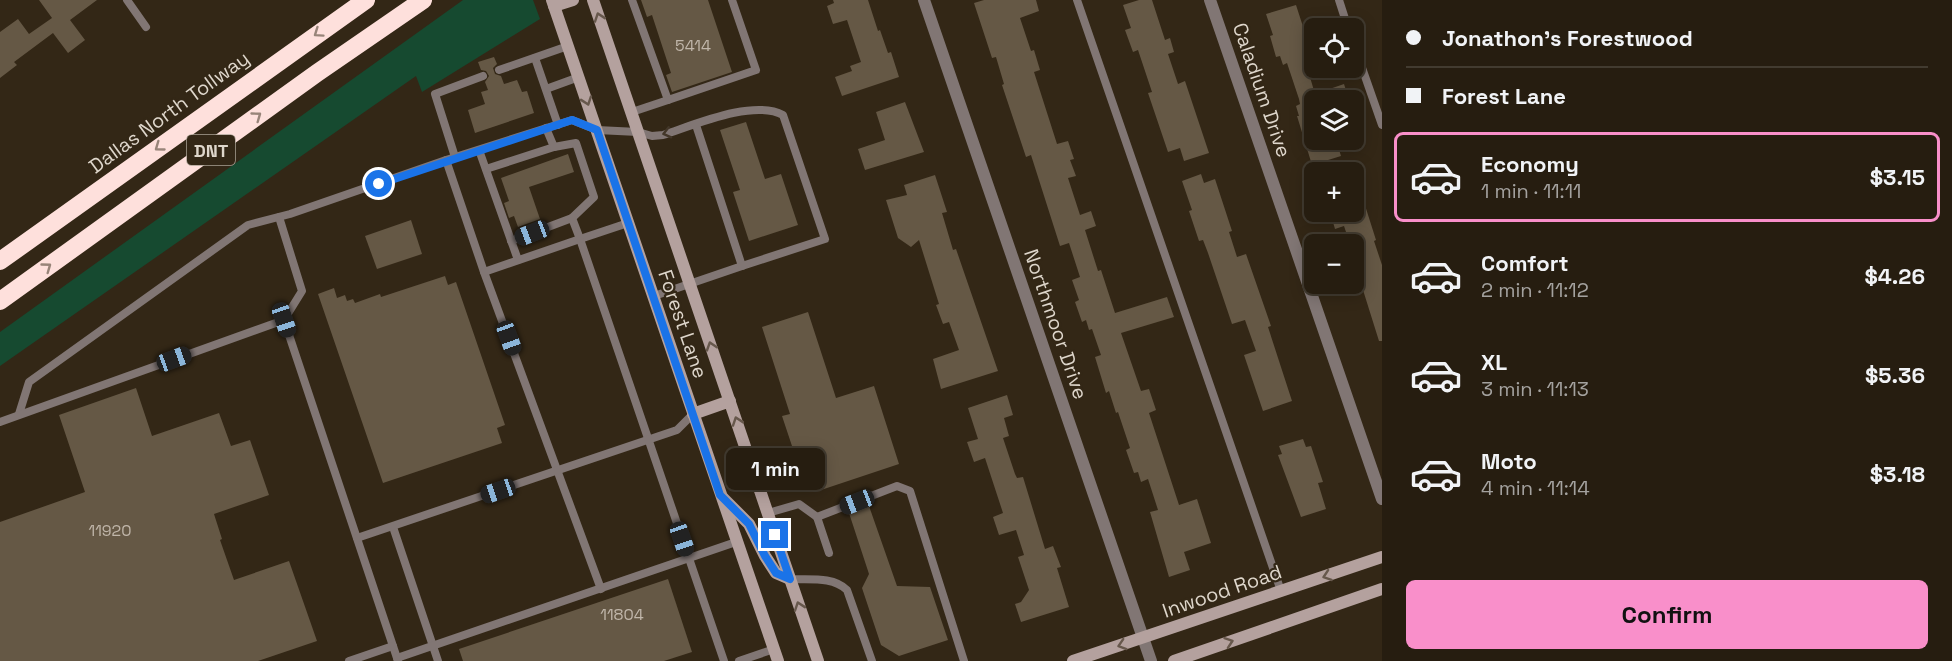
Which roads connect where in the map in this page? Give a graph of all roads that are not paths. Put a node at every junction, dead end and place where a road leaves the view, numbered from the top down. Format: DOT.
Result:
graph roads {
  1 [pos="127,0"];
  2 [pos="366,0"];
  3 [pos="423,0"];
  4 [pos="573,0"];
  5 [pos="593,0"];
  6 [pos="632,0"];
  7 [pos="732,0"];
  8 [pos="924,0"];
  9 [pos="1077,0"];
  10 [pos="1210,0"];
  11 [pos="1338,0"];
  12 [pos="553,3"];
  13 [pos="1344,18"];
  14 [pos="147,27"];
  15 [pos="568,46"];
  16 [pos="535,58"];
  17 [pos="499,70"];
  18 [pos="1364,73"];
  19 [pos="483,76"];
  20 [pos="579,77"];
  21 [pos="546,89"];
  22 [pos="668,100"];
  23 [pos="632,112"];
  24 [pos="558,125"];
  25 [pos="696,125"];
  26 [pos="1382,125"];
  27 [pos="546,128"];
  28 [pos="597,130"];
  29 [pos="638,132"];
  30 [pos="554,147"];
  31 [pos="479,150"];
  32 [pos="455,158"];
  33 [pos="446,160"];
  34 [pos="486,169"];
  35 [pos="279,217"];
  36 [pos="572,218"];
  37 [pos="628,223"];
  38 [pos="580,239"];
  39 [pos="511,241"];
  40 [pos="518,260"];
  41 [pos="0,261"];
  42 [pos="742,266"];
  43 [pos="484,272"];
  44 [pos="691,285"];
  45 [pos="654,296"];
  46 [pos="0,301"];
  47 [pos="284,320"];
  48 [pos="730,401"];
  49 [pos="19,414"];
  50 [pos="693,414"];
  51 [pos="0,422"];
  52 [pos="648,439"];
  53 [pos="557,470"];
  54 [pos="720,495"];
  55 [pos="1382,500"];
  56 [pos="768,513"];
  57 [pos="816,517"];
  58 [pos="393,527"];
  59 [pos="357,538"];
  60 [pos="736,542"];
  61 [pos="829,553"];
  62 [pos="1382,557"];
  63 [pos="689,558"];
  64 [pos="790,579"];
  65 [pos="600,589"];
  66 [pos="1382,589"];
  67 [pos="1281,591"];
  68 [pos="1143,638"];
  69 [pos="393,646"];
  70 [pos="433,646"];
  71 [pos="776,655"];
  72 [pos="398,659"];
  73 [pos="962,660"];
  74 [pos="349,661"];
  75 [pos="438,661"];
  76 [pos="724,661"];
  77 [pos="739,661"];
  78 [pos="818,661"];
  79 [pos="872,661"];
  80 [pos="1073,661"];
  81 [pos="1151,661"];
  82 [pos="1174,661"];
  1 -- 14 [label="lane"];
  2 -- 41 [label="highway, Dallas North Tollway / DNT, one-way"];
  46 -- 3 [label="highway, DNT, one-way"];
  4 -- 12 [label="main road"];
  23 -- 5 [label="main road, Forest Lane, one-way"];
  6 -- 22 [label="lane"];
  7 -- 22 [label="lane"];
  8 -- 68 [label="street, Northmoor Drive"];
  9 -- 67 [label="lane"];
  10 -- 55 [label="street, Caladium Drive"];
  11 -- 13 [label="lane"];
  12 -- 15 [label="main road, Forest Lane"];
  15 -- 16 [label="lane"];
  15 -- 20 [label="main road, Forest Lane"];
  16 -- 17 [label="lane"];
  16 -- 21 [label="lane"];
  18 -- 26 [label="lane"];
  19 -- 32 [label="lane"];
  20 -- 21 [label="lane"];
  20 -- 28 [label="main road, Forest Lane, one-way"];
  21 -- 24 [label="lane"];
  22 -- 23 [label="lane"];
  23 -- 29 [label="main road, Forest Lane"];
  24 -- 27 [label="lane"];
  24 -- 28 [label="lane"];
  25 -- 29 [label="lane, one-way"];
  25 -- 42 [label="lane"];
  25 -- 42 [label="lane"];
  27 -- 30 [label="lane"];
  27 -- 31 [label="lane"];
  28 -- 29 [label="lane"];
  28 -- 37 [label="main road, Forest Lane"];
  29 -- 44 [label="main road, Forest Lane"];
  30 -- 34 [label="lane"];
  30 -- 36 [label="lane"];
  31 -- 32 [label="lane"];
  31 -- 34 [label="lane"];
  32 -- 33 [label="lane"];
  33 -- 35 [label="lane"];
  33 -- 43 [label="lane"];
  34 -- 39 [label="lane"];
  35 -- 47 [label="lane"];
  35 -- 49 [label="lane"];
  36 -- 38 [label="lane"];
  36 -- 39 [label="lane"];
  37 -- 38 [label="lane"];
  37 -- 45 [label="main road, Forest Lane"];
  38 -- 40 [label="lane"];
  38 -- 52 [label="lane"];
  39 -- 40 [label="lane"];
  40 -- 43 [label="lane"];
  42 -- 44 [label="lane"];
  43 -- 53 [label="lane"];
  44 -- 45 [label="lane"];
  48 -- 44 [label="main road, Forest Lane, one-way"];
  45 -- 50 [label="main road, Forest Lane"];
  47 -- 49 [label="lane"];
  47 -- 59 [label="lane"];
  48 -- 50 [label="main road"];
  56 -- 48 [label="main road, Forest Lane, one-way"];
  49 -- 51 [label="lane"];
  50 -- 52 [label="lane"];
  50 -- 54 [label="main road, Forest Lane"];
  52 -- 53 [label="lane"];
  52 -- 63 [label="lane"];
  53 -- 58 [label="lane"];
  53 -- 65 [label="lane"];
  54 -- 60 [label="main road, Forest Lane"];
  54 -- 64 [label="main road"];
  56 -- 57 [label="lane"];
  56 -- 64 [label="main road, Forest Lane"];
  57 -- 61 [label="lane"];
  57 -- 73 [label="lane"];
  58 -- 59 [label="lane"];
  58 -- 70 [label="lane"];
  59 -- 69 [label="lane"];
  60 -- 63 [label="lane"];
  60 -- 71 [label="main road, Forest Lane"];
  62 -- 67 [label="main road, Inwood Road, one-way"];
  63 -- 65 [label="lane"];
  63 -- 76 [label="lane"];
  78 -- 64 [label="main road, Forest Lane, one-way"];
  64 -- 79 [label="lane"];
  65 -- 70 [label="lane"];
  82 -- 66 [label="main road, one-way"];
  67 -- 68 [label="main road, Inwood Road"];
  68 -- 80 [label="main road, Inwood Road, one-way"];
  68 -- 81 [label="street, Northmoor Drive"];
  69 -- 72 [label="lane"];
  69 -- 74 [label="lane"];
  70 -- 72 [label="lane"];
  70 -- 75 [label="lane"];
  71 -- 77 [label="lane"];
}
